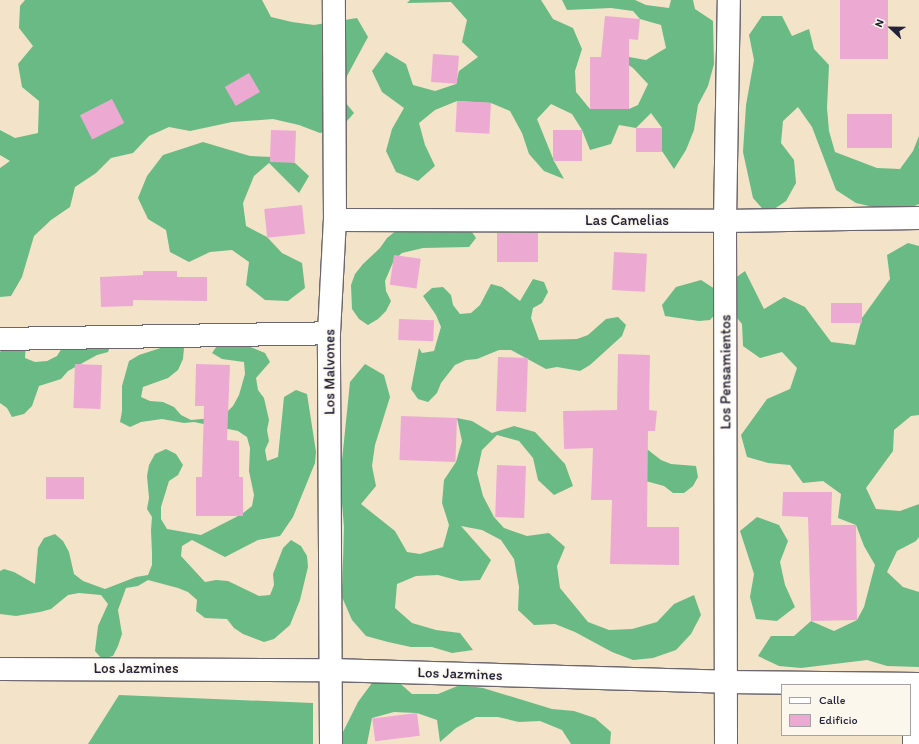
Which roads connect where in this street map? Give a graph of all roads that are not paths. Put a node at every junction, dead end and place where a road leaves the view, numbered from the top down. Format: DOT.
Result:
graph roads {
  1 [pos="334,0"];
  2 [pos="729,0"];
  3 [pos="919,218"];
  4 [pos="335,220"];
  5 [pos="725,221"];
  6 [pos="329,333"];
  7 [pos="0,339"];
  8 [pos="0,668"];
  9 [pos="331,670"];
  10 [pos="726,682"];
  11 [pos="917,684"];
  12 [pos="331,744"];
  13 [pos="726,744"];
  14 [pos="914,744"];
  1 -- 4 [label="street, Los Malvones"];
  2 -- 5 [label="street, Los Pensamientos"];
  3 -- 5 [label="street, Las Camelias"];
  4 -- 5 [label="street, Las Camelias"];
  4 -- 6 [label="street, Los Malvones"];
  5 -- 10 [label="street, Los Pensamientos"];
  6 -- 7 [label="street"];
  6 -- 9 [label="street, Los Malvones"];
  8 -- 9 [label="street, Los Jazmines"];
  9 -- 10 [label="street, Los Jazmines"];
  9 -- 12 [label="street, Los Malvones"];
  10 -- 11 [label="street, Los Jazmines"];
  10 -- 13 [label="street, Los Pensamientos"];
  11 -- 14 [label="street"];
}
